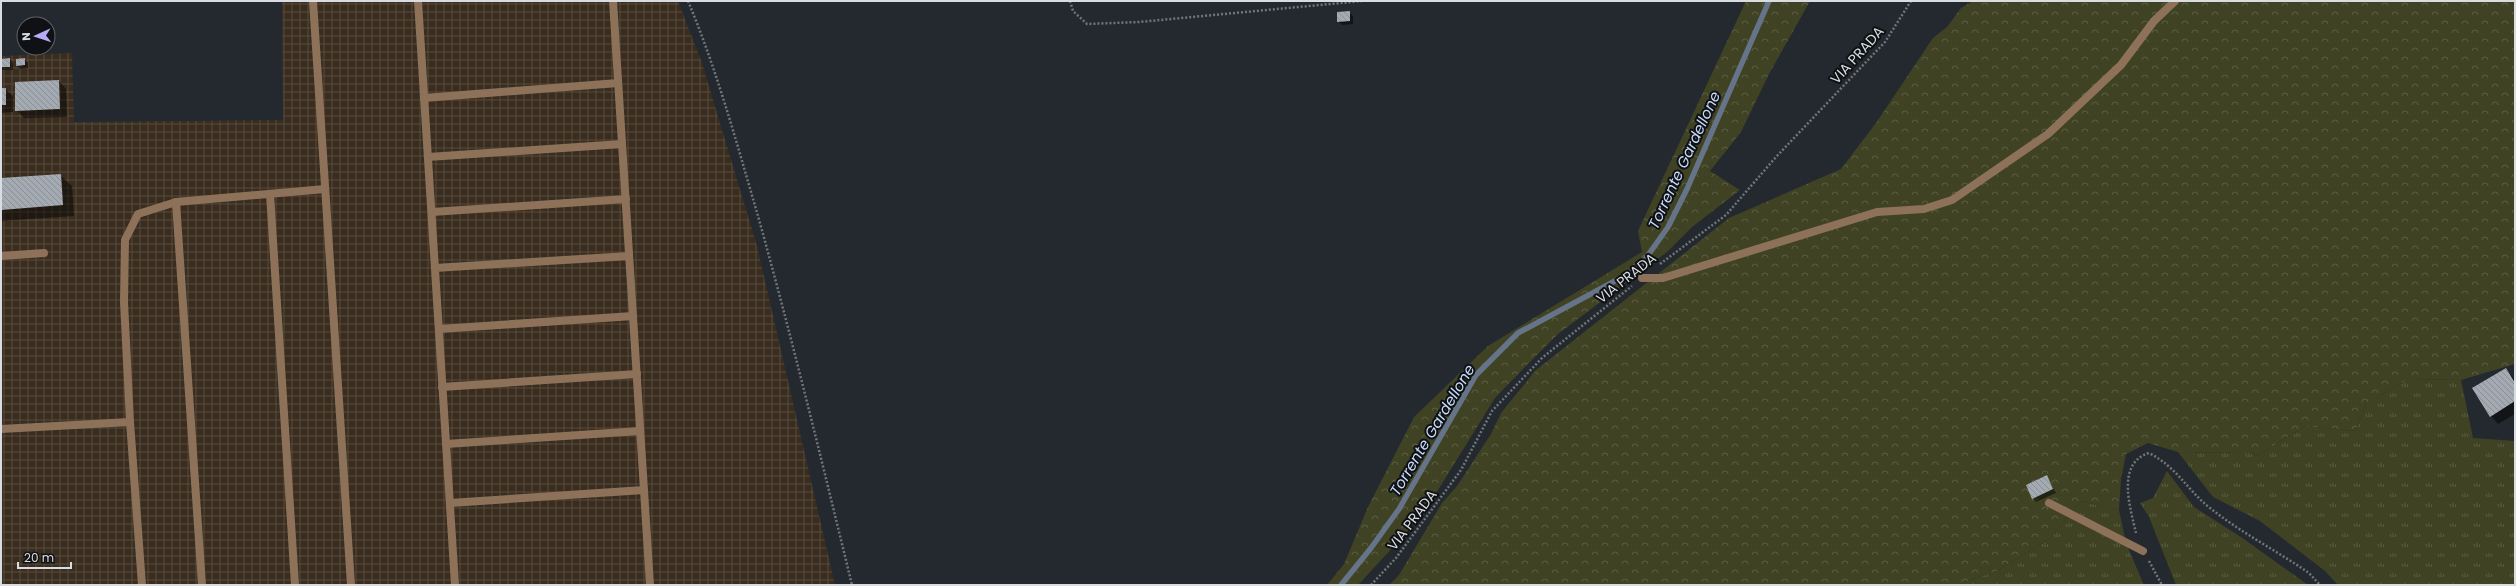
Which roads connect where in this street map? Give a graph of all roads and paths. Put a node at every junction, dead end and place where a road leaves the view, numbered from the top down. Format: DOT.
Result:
graph roads {
  1 [pos="313,1"];
  2 [pos="418,1"];
  3 [pos="613,1"];
  4 [pos="688,1"];
  5 [pos="1070,1"];
  6 [pos="1362,1"];
  7 [pos="1911,1"];
  8 [pos="2175,1"];
  9 [pos="618,83"];
  10 [pos="424,98"];
  11 [pos="622,144"];
  12 [pos="428,157"];
  13 [pos="325,190"];
  14 [pos="270,194"];
  15 [pos="626,199"];
  16 [pos="176,202"];
  17 [pos="432,212"];
  18 [pos="44,253"];
  19 [pos="1,256"];
  20 [pos="629,256"];
  21 [pos="435,268"];
  22 [pos="1642,278"];
  23 [pos="633,316"];
  24 [pos="439,329"];
  25 [pos="637,374"];
  26 [pos="442,387"];
  27 [pos="130,422"];
  28 [pos="1,429"];
  29 [pos="640,431"];
  30 [pos="446,444"];
  31 [pos="2128,482"];
  32 [pos="644,490"];
  33 [pos="450,502"];
  34 [pos="2049,503"];
  35 [pos="2143,551"];
  36 [pos="142,585"];
  37 [pos="202,585"];
  38 [pos="295,585"];
  39 [pos="351,585"];
  40 [pos="455,585"];
  41 [pos="650,585"];
  42 [pos="852,585"];
  43 [pos="1371,585"];
  44 [pos="2320,585"];
  1 -- 13 [label="lane"];
  2 -- 10 [label="lane"];
  3 -- 9 [label="lane"];
  4 -- 42 [label="path"];
  5 -- 6 [label="path"];
  7 -- 22 [label="path, VIA PRADA"];
  8 -- 22 [label="lane"];
  9 -- 10 [label="lane"];
  9 -- 11 [label="lane"];
  10 -- 12 [label="lane"];
  11 -- 12 [label="lane"];
  11 -- 15 [label="lane"];
  12 -- 17 [label="lane"];
  13 -- 14 [label="lane"];
  13 -- 39 [label="lane"];
  14 -- 16 [label="lane"];
  14 -- 38 [label="lane"];
  15 -- 17 [label="lane"];
  15 -- 20 [label="lane"];
  16 -- 27 [label="lane"];
  16 -- 37 [label="lane"];
  17 -- 21 [label="lane"];
  18 -- 19 [label="lane"];
  20 -- 21 [label="lane"];
  20 -- 23 [label="lane"];
  21 -- 24 [label="lane"];
  22 -- 43 [label="path, VIA PRADA"];
  23 -- 24 [label="lane"];
  23 -- 25 [label="lane"];
  24 -- 26 [label="lane"];
  25 -- 26 [label="lane"];
  25 -- 29 [label="lane"];
  26 -- 30 [label="lane"];
  27 -- 28 [label="lane"];
  27 -- 36 [label="lane"];
  29 -- 30 [label="lane"];
  29 -- 32 [label="lane"];
  30 -- 33 [label="lane"];
  31 -- 44 [label="path"];
  32 -- 33 [label="lane"];
  32 -- 41 [label="lane"];
  33 -- 40 [label="lane"];
  34 -- 35 [label="lane"];
}
